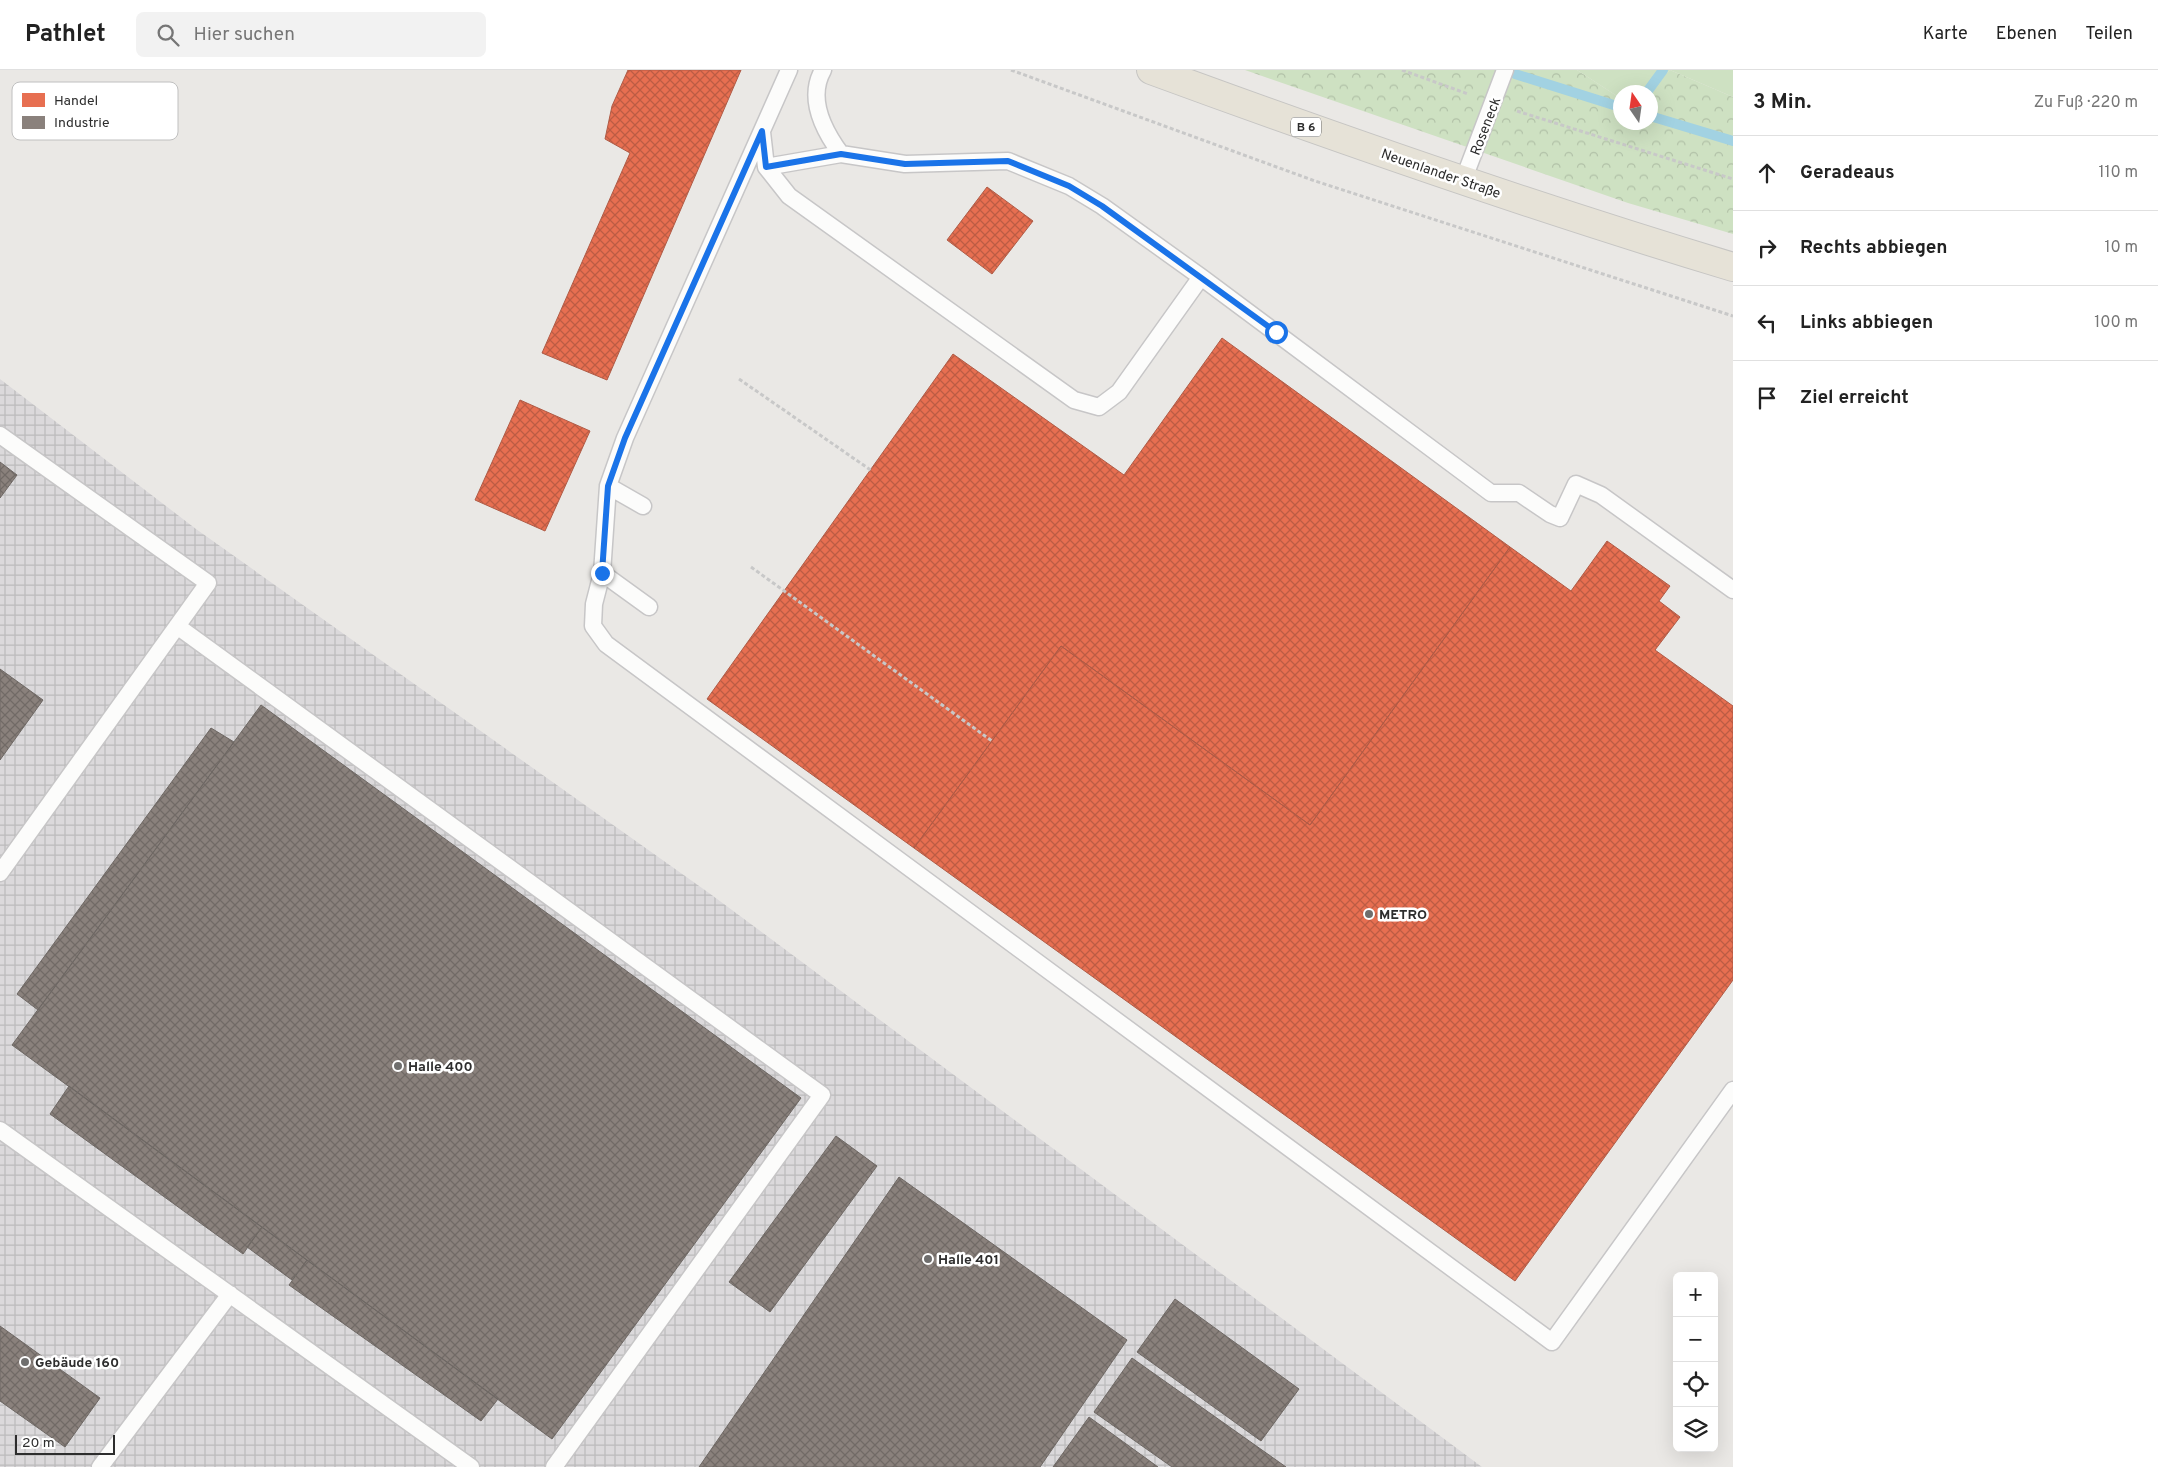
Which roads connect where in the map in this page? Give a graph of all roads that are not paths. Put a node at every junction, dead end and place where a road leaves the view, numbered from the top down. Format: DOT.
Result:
graph roads {
  1 [pos="789,70"];
  2 [pos="823,70"];
  3 [pos="1151,70"];
  4 [pos="1505,70"];
  5 [pos="762,131"];
  6 [pos="841,154"];
  7 [pos="766,167"];
  8 [pos="1463,181"];
  9 [pos="1733,267"];
  10 [pos="1201,277"];
  11 [pos="0,435"];
  12 [pos="608,486"];
  13 [pos="642,506"];
  14 [pos="602,573"];
  15 [pos="1733,590"];
  16 [pos="649,607"];
  17 [pos="177,626"];
  18 [pos="0,873"];
  19 [pos="1733,1090"];
  20 [pos="0,1130"];
  21 [pos="230,1294"];
  22 [pos="100,1467"];
  23 [pos="471,1467"];
  24 [pos="554,1467"];
  1 -- 5 [label="lane"];
  2 -- 6 [label="lane"];
  3 -- 8 [label="main road, Neuenlander Straße / B 6"];
  4 -- 8 [label="lane, Roseneck"];
  5 -- 7 [label="lane"];
  5 -- 12 [label="lane"];
  6 -- 7 [label="lane"];
  6 -- 10 [label="lane"];
  7 -- 10 [label="lane"];
  8 -- 9 [label="main road, Neuenlander Straße / B 6"];
  10 -- 15 [label="lane"];
  11 -- 17 [label="lane"];
  12 -- 13 [label="lane"];
  12 -- 14 [label="lane"];
  14 -- 16 [label="lane"];
  14 -- 19 [label="lane"];
  17 -- 18 [label="lane"];
  17 -- 24 [label="lane"];
  20 -- 21 [label="lane"];
  21 -- 22 [label="lane"];
  21 -- 23 [label="lane"];
}
